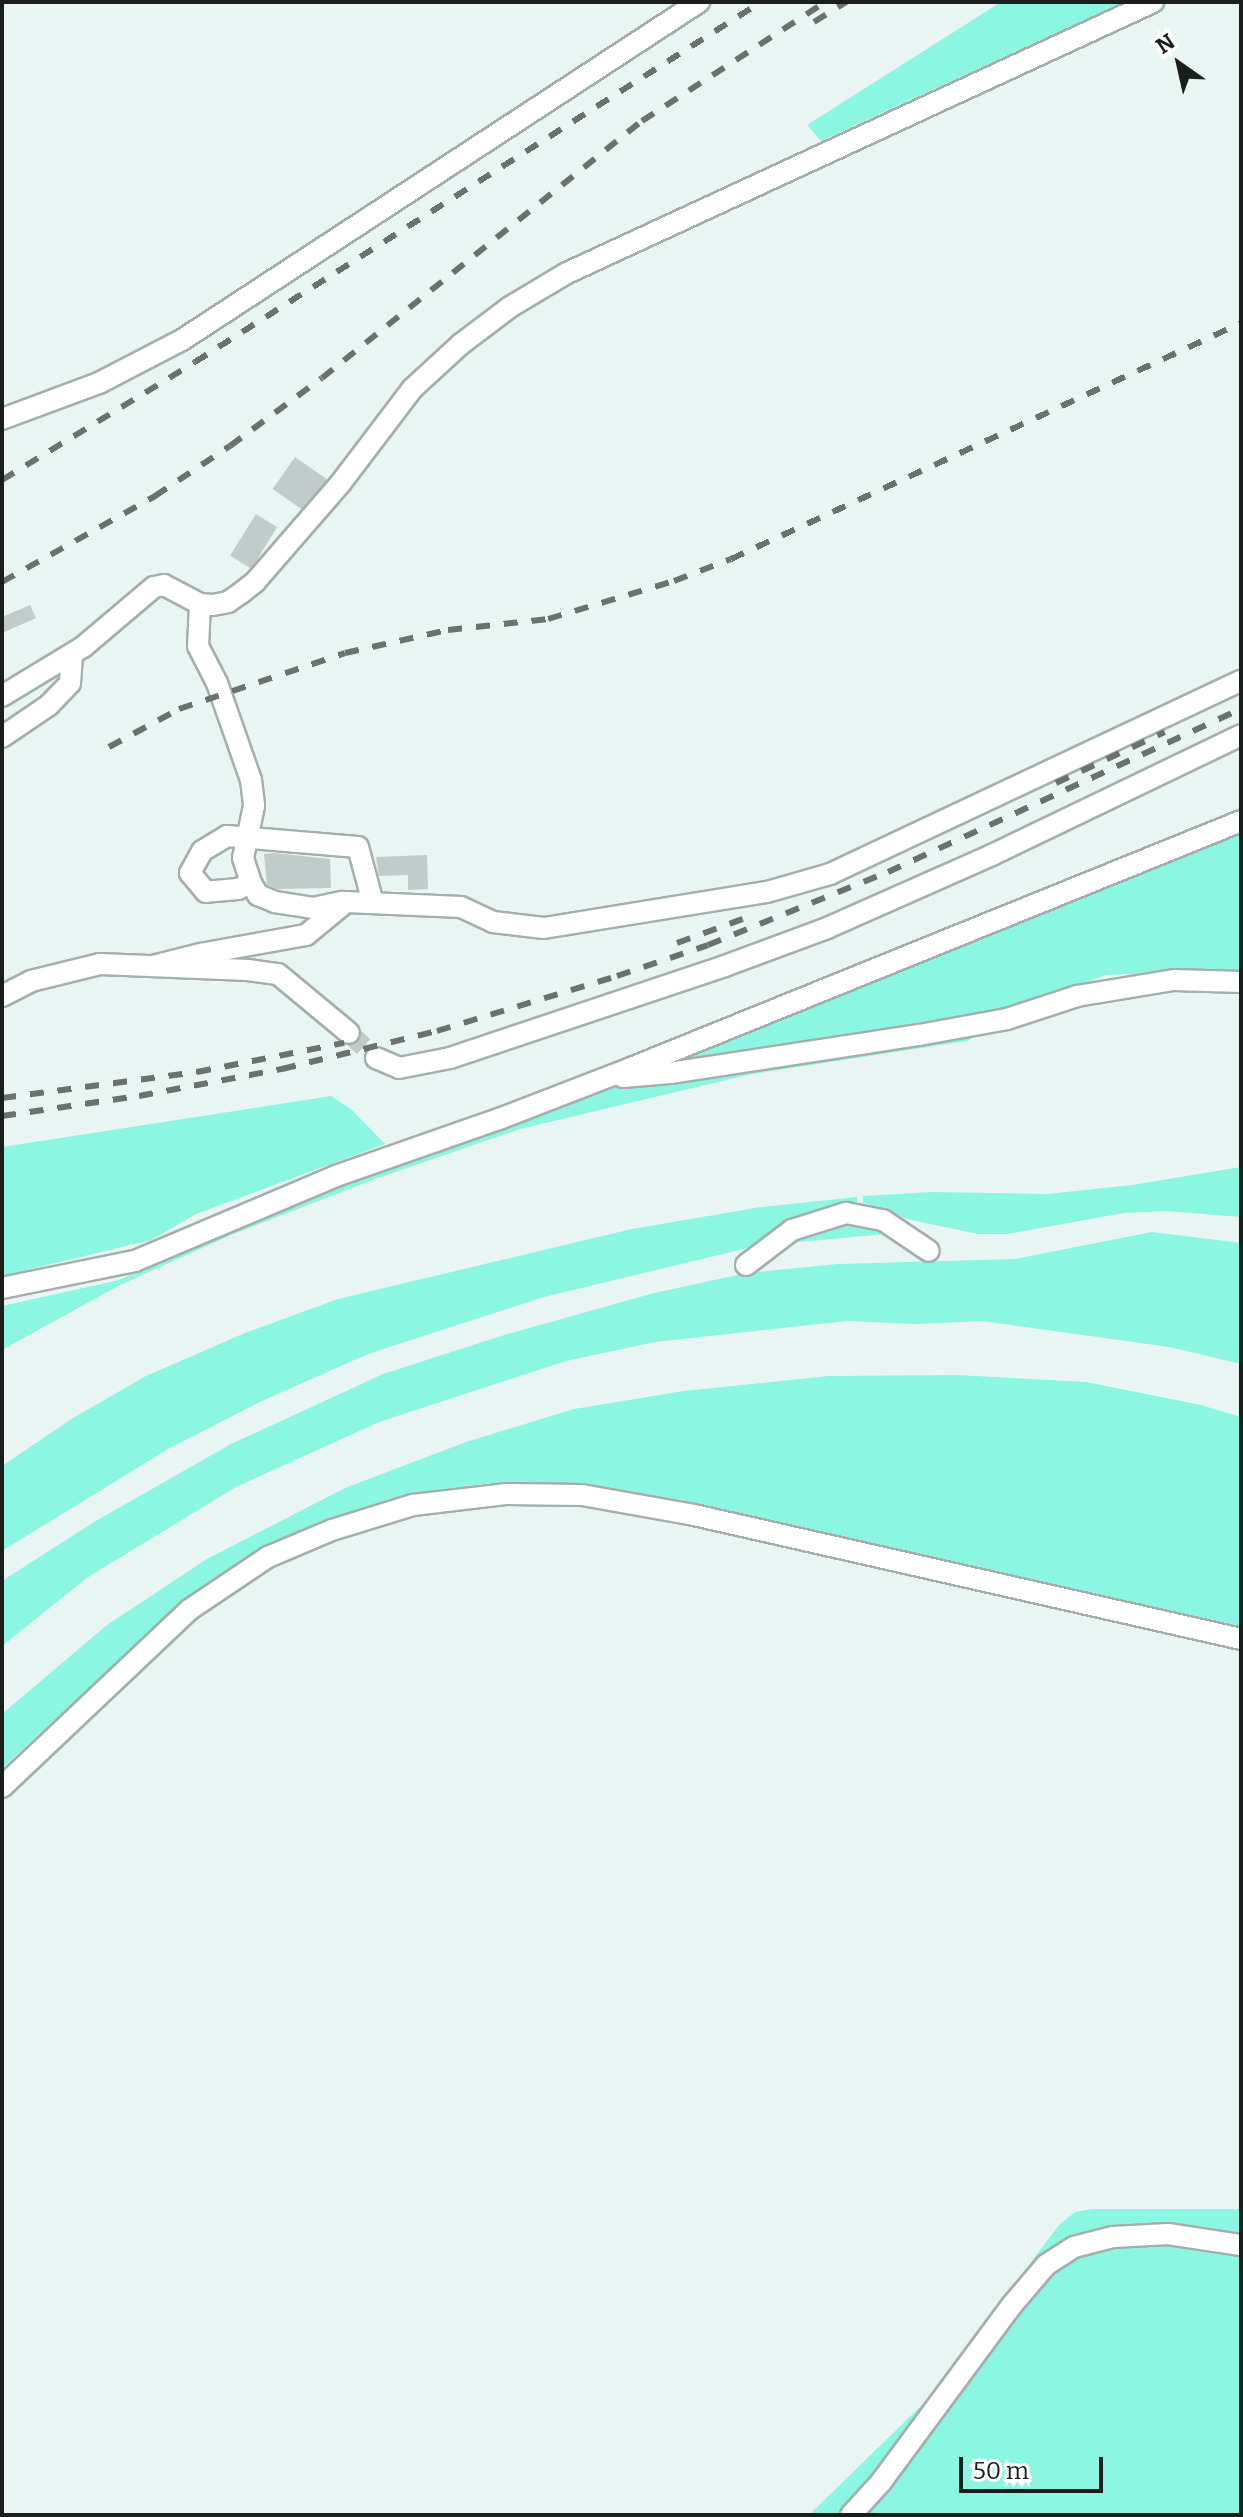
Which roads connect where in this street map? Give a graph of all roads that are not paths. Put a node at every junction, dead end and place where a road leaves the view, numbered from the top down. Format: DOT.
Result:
graph roads {
  1 [pos="699,2"];
  2 [pos="1153,2"];
  3 [pos="2,419"];
  4 [pos="200,604"];
  5 [pos="72,654"];
  6 [pos="1241,681"];
  7 [pos="2,696"];
  8 [pos="1241,735"];
  9 [pos="2,737"];
  10 [pos="1241,821"];
  11 [pos="247,836"];
  12 [pos="251,883"];
  13 [pos="346,902"];
  14 [pos="373,903"];
  15 [pos="153,966"];
  16 [pos="1241,982"];
  17 [pos="2,996"];
  18 [pos="349,1033"];
  19 [pos="376,1058"];
  20 [pos="614,1074"];
  21 [pos="929,1251"];
  22 [pos="746,1265"];
  23 [pos="2,1288"];
  24 [pos="1241,1639"];
  25 [pos="2,1787"];
  26 [pos="1241,2245"];
  27 [pos="851,2515"];
  1 -- 3 [label="lane"];
  2 -- 4 [label="lane"];
  4 -- 5 [label="lane"];
  4 -- 11 [label="lane"];
  5 -- 7 [label="lane"];
  5 -- 9 [label="lane"];
  6 -- 14 [label="lane"];
  8 -- 19 [label="lane"];
  10 -- 20 [label="lane"];
  11 -- 12 [label="lane"];
  11 -- 12 [label="lane"];
  11 -- 14 [label="lane"];
  12 -- 13 [label="lane"];
  13 -- 14 [label="lane"];
  13 -- 15 [label="lane"];
  15 -- 17 [label="lane"];
  15 -- 18 [label="lane"];
  16 -- 20 [label="lane"];
  20 -- 23 [label="lane"];
  21 -- 22 [label="lane"];
  24 -- 25 [label="lane"];
  26 -- 27 [label="lane"];
}
